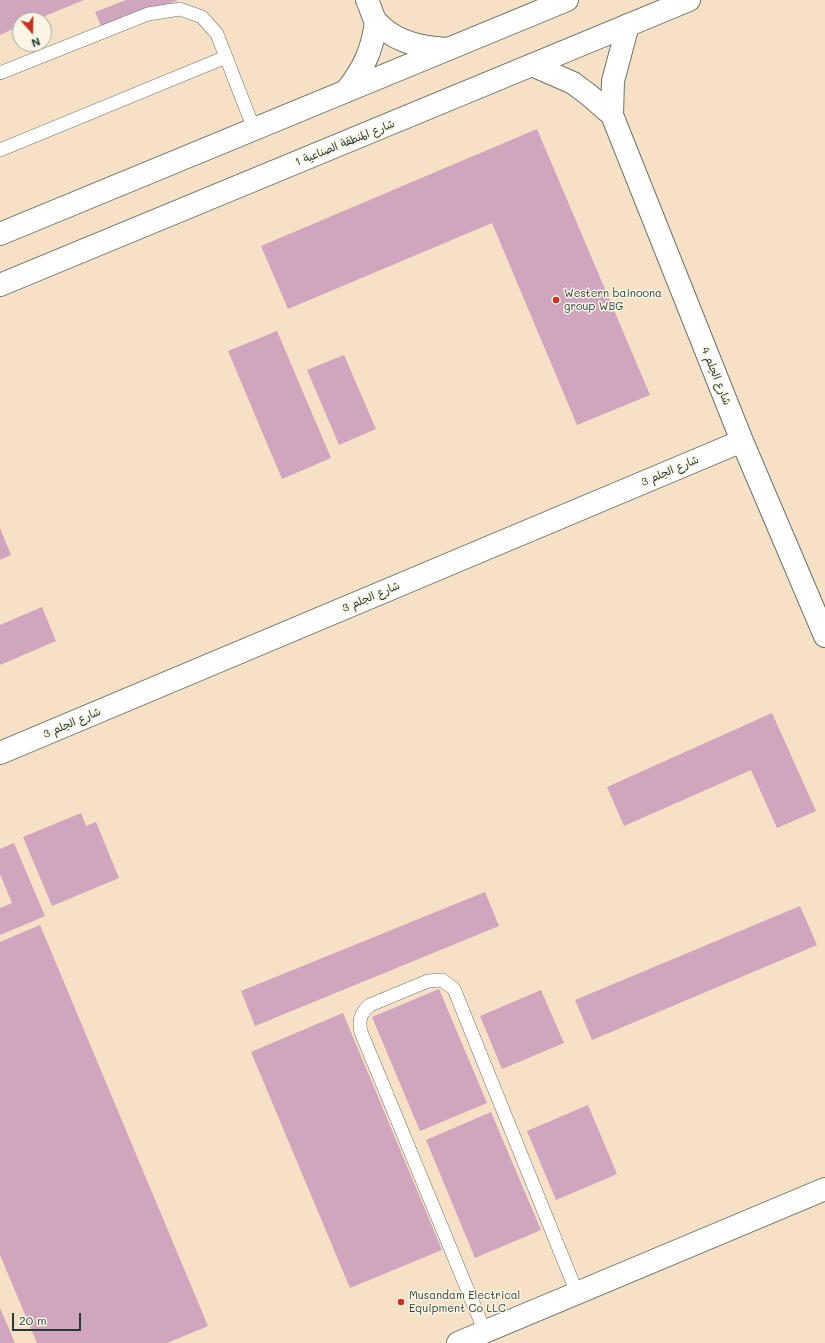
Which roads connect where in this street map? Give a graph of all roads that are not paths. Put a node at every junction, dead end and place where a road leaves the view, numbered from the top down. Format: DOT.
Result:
graph roads {
  1 [pos="367,0"];
  2 [pos="567,0"];
  3 [pos="689,0"];
  4 [pos="376,21"];
  5 [pos="628,25"];
  6 [pos="448,50"];
  7 [pos="226,57"];
  8 [pos="532,65"];
  9 [pos="0,73"];
  10 [pos="346,91"];
  11 [pos="612,114"];
  12 [pos="254,129"];
  13 [pos="0,150"];
  14 [pos="0,234"];
  15 [pos="0,285"];
  16 [pos="742,441"];
  17 [pos="825,636"];
  18 [pos="0,753"];
  19 [pos="825,1189"];
  20 [pos="577,1293"];
  21 [pos="484,1332"];
  22 [pos="458,1343"];
  1 -- 4 [label="street"];
  2 -- 6 [label="street"];
  3 -- 5 [label="street, شارع المنطقة الصناعية 1"];
  4 -- 6 [label="street"];
  4 -- 10 [label="street"];
  5 -- 8 [label="street, شارع المنطقة الصناعية 1"];
  5 -- 11 [label="street, شارع الحِلم 4"];
  6 -- 10 [label="street"];
  7 -- 9 [label="lane"];
  7 -- 12 [label="lane"];
  7 -- 13 [label="lane"];
  8 -- 11 [label="street, شارع الحِلم 4"];
  8 -- 15 [label="street, شارع المنطقة الصناعية 1"];
  10 -- 12 [label="street"];
  11 -- 16 [label="street, شارع الحِلم 4"];
  12 -- 14 [label="street"];
  16 -- 17 [label="street, شارع الحِلم 4"];
  16 -- 18 [label="street, شارع الحِلم 3"];
  19 -- 20 [label="street"];
  20 -- 21 [label="street"];
  20 -- 21 [label="lane"];
  21 -- 22 [label="street"];
}
